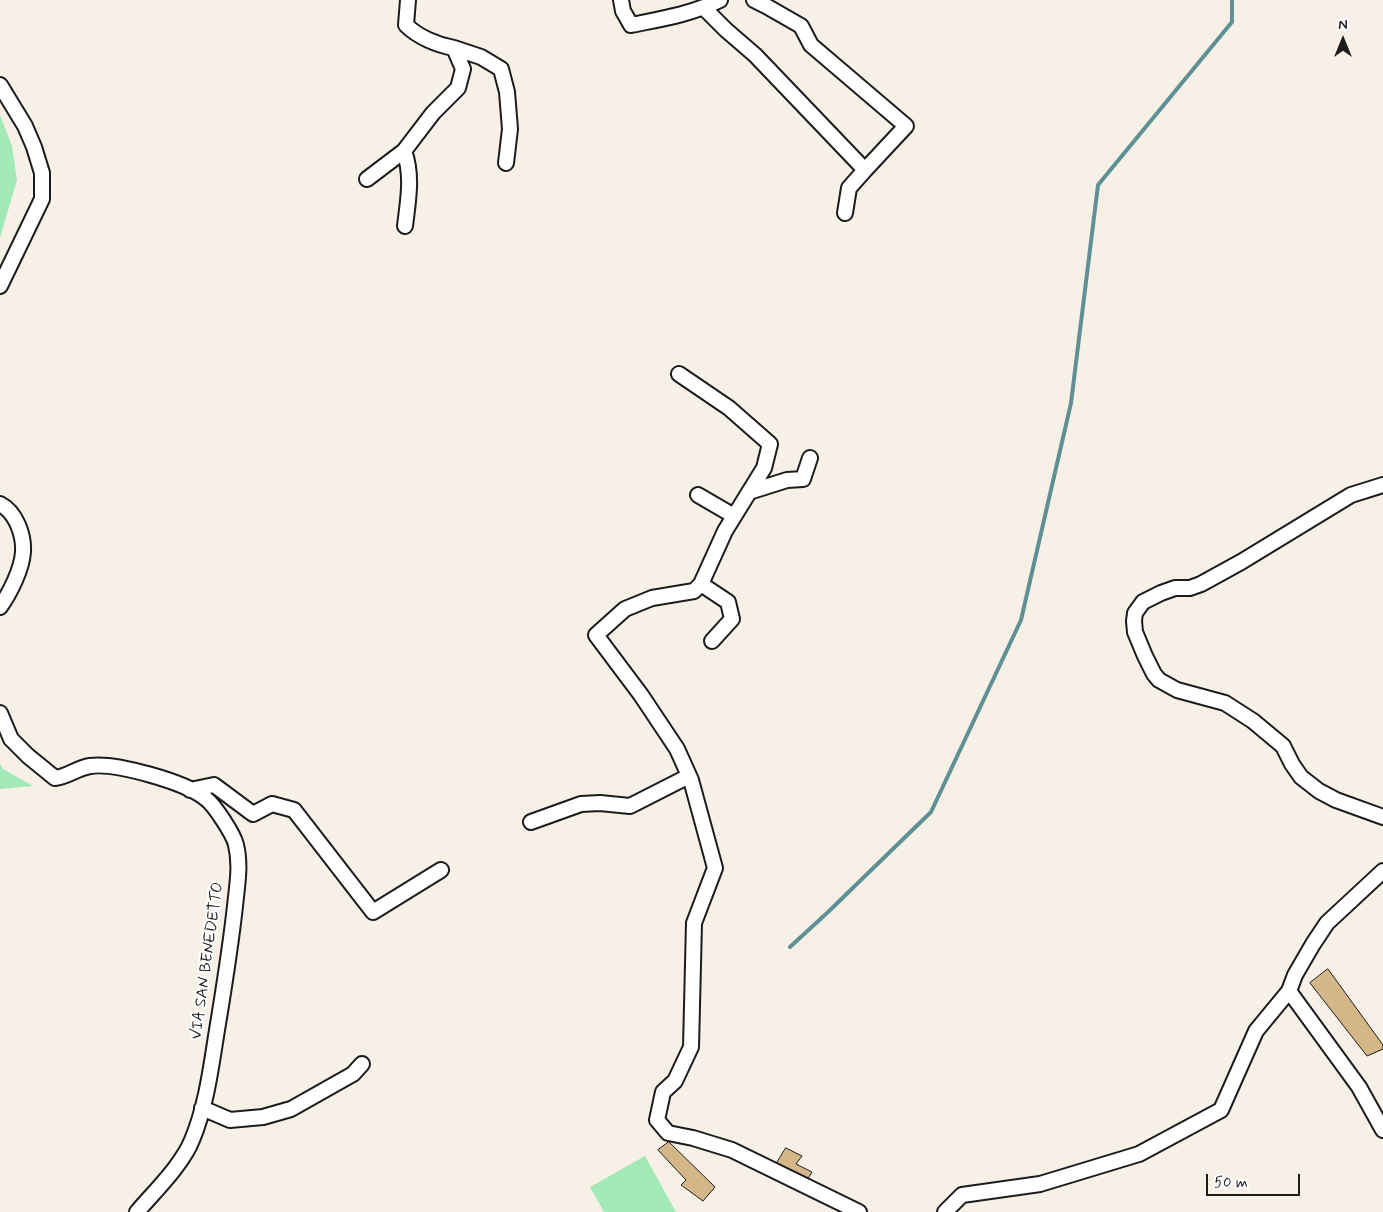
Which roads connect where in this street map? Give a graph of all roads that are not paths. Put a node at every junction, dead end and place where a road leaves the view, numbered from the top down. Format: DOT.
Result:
graph roads {
  1 [pos="408,0"];
  2 [pos="621,0"];
  3 [pos="720,0"];
  4 [pos="754,0"];
  5 [pos="704,8"];
  6 [pos="454,48"];
  7 [pos="0,85"];
  8 [pos="404,151"];
  9 [pos="506,163"];
  10 [pos="865,170"];
  11 [pos="367,179"];
  12 [pos="845,213"];
  13 [pos="405,226"];
  14 [pos="0,286"];
  15 [pos="679,374"];
  16 [pos="810,458"];
  17 [pos="1383,485"];
  18 [pos="749,492"];
  19 [pos="698,495"];
  20 [pos="0,504"];
  21 [pos="734,516"];
  22 [pos="701,584"];
  23 [pos="0,607"];
  24 [pos="712,640"];
  25 [pos="0,713"];
  26 [pos="689,776"];
  27 [pos="190,790"];
  28 [pos="1383,817"];
  29 [pos="531,822"];
  30 [pos="442,870"];
  31 [pos="1383,871"];
  32 [pos="1289,991"];
  33 [pos="362,1064"];
  34 [pos="202,1108"];
  35 [pos="1383,1130"];
  36 [pos="137,1212"];
  37 [pos="859,1212"];
  38 [pos="945,1212"];
  1 -- 6 [label="street"];
  2 -- 5 [label="street"];
  3 -- 5 [label="street"];
  4 -- 10 [label="street"];
  5 -- 10 [label="street"];
  6 -- 8 [label="street"];
  6 -- 9 [label="street"];
  7 -- 14 [label="street"];
  8 -- 11 [label="street"];
  8 -- 13 [label="street"];
  10 -- 12 [label="street"];
  15 -- 18 [label="street"];
  16 -- 18 [label="street"];
  17 -- 28 [label="street"];
  18 -- 21 [label="street"];
  19 -- 21 [label="street"];
  20 -- 23 [label="street"];
  21 -- 22 [label="street"];
  22 -- 24 [label="street"];
  22 -- 26 [label="street"];
  25 -- 27 [label="street, VIA SAN BENEDETTO"];
  26 -- 29 [label="street"];
  26 -- 37 [label="street"];
  27 -- 30 [label="street"];
  27 -- 34 [label="street, VIA SAN BENEDETTO"];
  31 -- 32 [label="street"];
  32 -- 35 [label="street"];
  32 -- 38 [label="street"];
  33 -- 34 [label="street"];
  34 -- 36 [label="street, VIA SAN BENEDETTO"];
}
